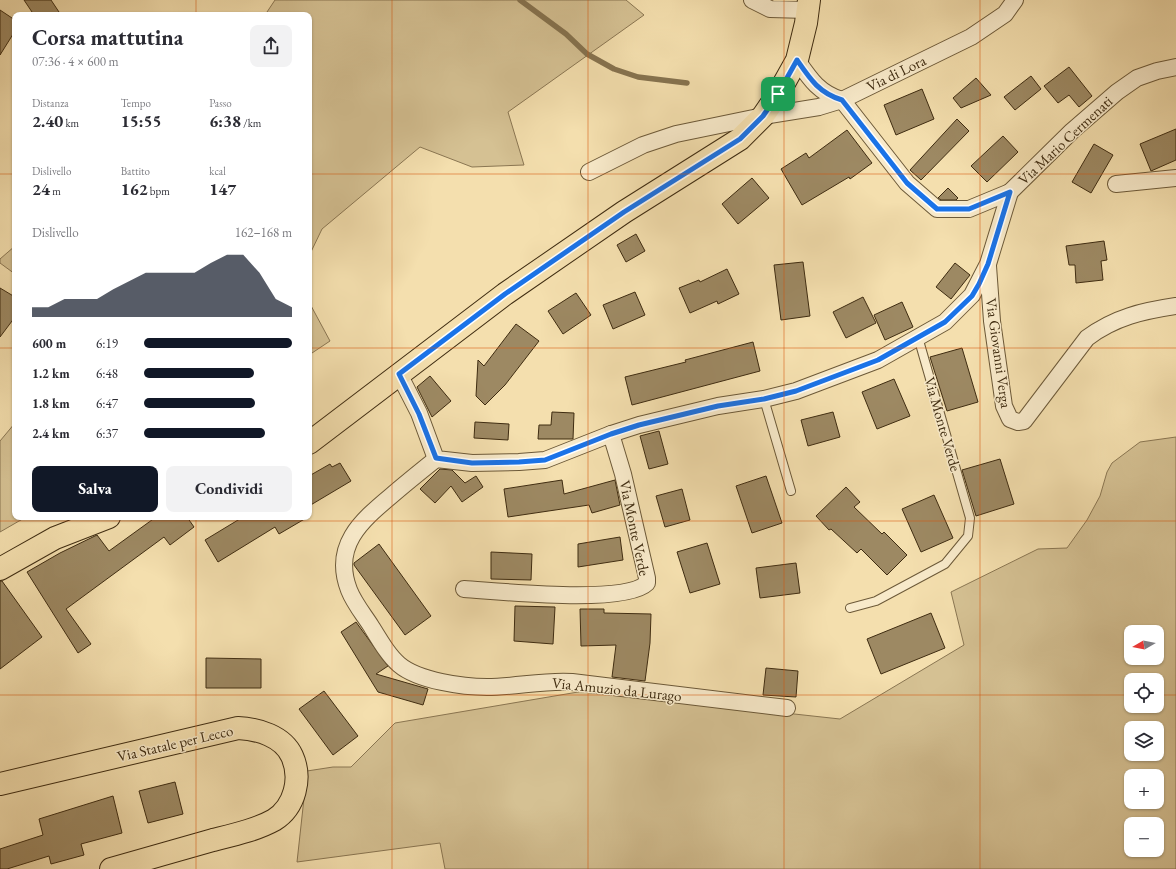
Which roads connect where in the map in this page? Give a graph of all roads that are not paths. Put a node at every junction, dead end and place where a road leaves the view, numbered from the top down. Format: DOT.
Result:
graph roads {
  1 [pos="752,0"];
  2 [pos="1015,0"];
  3 [pos="808,5"];
  4 [pos="797,60"];
  5 [pos="1176,67"];
  6 [pos="842,100"];
  7 [pos="763,116"];
  8 [pos="589,172"];
  9 [pos="1176,178"];
  10 [pos="1116,184"];
  11 [pos="1010,192"];
  12 [pos="988,264"];
  13 [pos="1176,306"];
  14 [pos="918,337"];
  15 [pos="399,374"];
  16 [pos="764,399"];
  17 [pos="611,434"];
  18 [pos="312,441"];
  19 [pos="436,458"];
  20 [pos="791,491"];
  21 [pos="101,520"];
  22 [pos="0,569"];
  23 [pos="464,588"];
  24 [pos="850,608"];
  25 [pos="787,708"];
  26 [pos="0,784"];
  27 [pos="111,869"];
  1 -- 3 [label="street"];
  2 -- 6 [label="street, Via di Lora"];
  3 -- 4 [label="main road"];
  4 -- 6 [label="street"];
  4 -- 7 [label="main road"];
  5 -- 11 [label="street, Via Mario Cermenati"];
  6 -- 7 [label="street, Via di Lora"];
  6 -- 11 [label="street"];
  7 -- 8 [label="street, Via di Lora"];
  7 -- 15 [label="main road"];
  9 -- 10 [label="street"];
  11 -- 12 [label="street, Via Mario Cermenati"];
  12 -- 13 [label="street, Via Giovanni Verga"];
  12 -- 14 [label="street, Via Mario Cermenati"];
  14 -- 16 [label="street"];
  14 -- 24 [label="lane, Via Monte Verde"];
  15 -- 18 [label="main road"];
  15 -- 19 [label="street"];
  16 -- 17 [label="street"];
  16 -- 20 [label="lane"];
  17 -- 19 [label="street"];
  17 -- 23 [label="street, Via Monte Verde"];
  19 -- 25 [label="street, Via Amuzio da Lurago"];
  21 -- 22 [label="main road"];
  26 -- 27 [label="main road, Via Statale per Lecco"];
}
